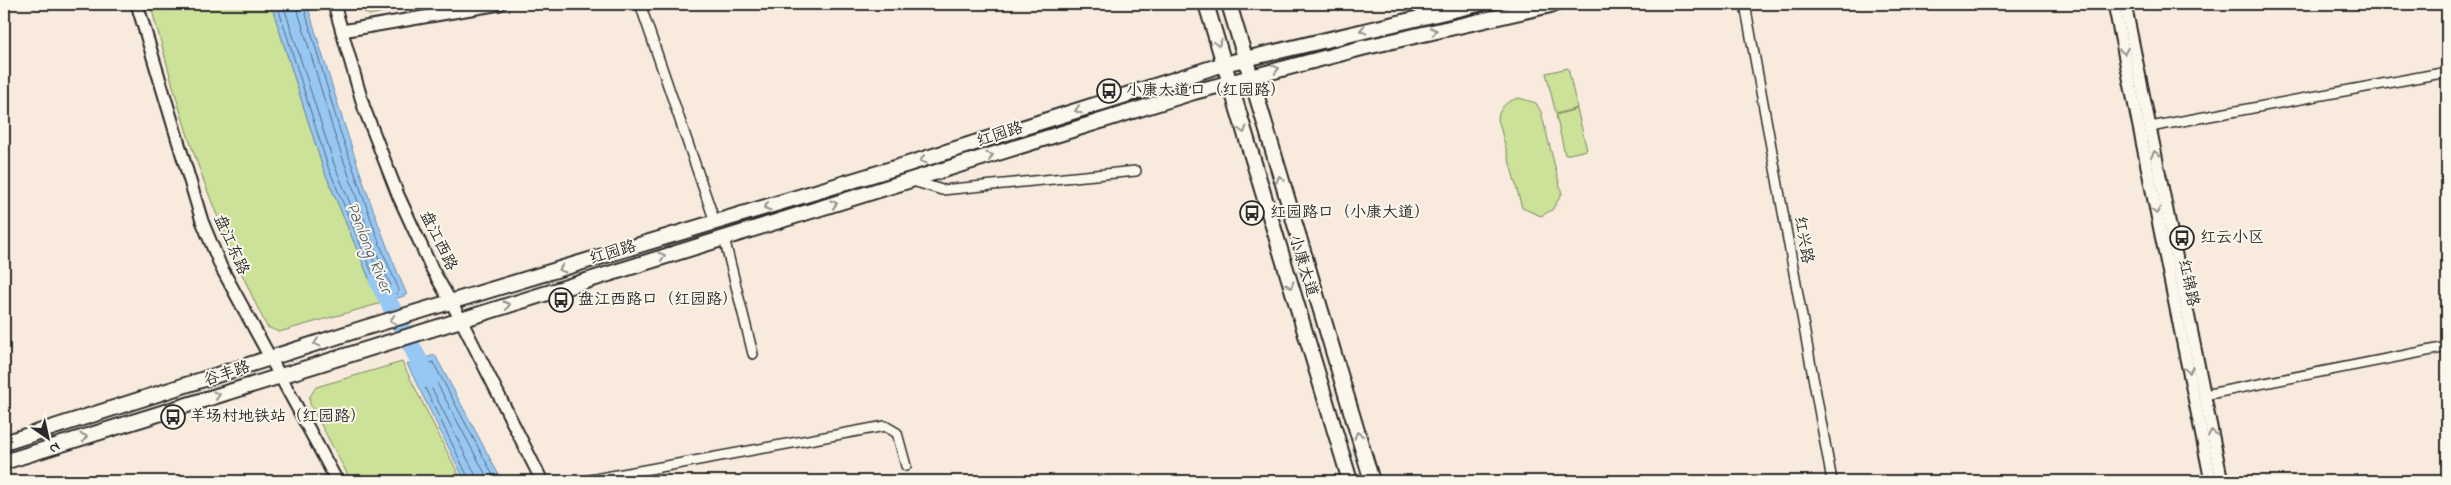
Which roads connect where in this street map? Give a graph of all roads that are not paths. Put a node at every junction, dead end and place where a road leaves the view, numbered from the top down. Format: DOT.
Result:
graph roads {
  1 [pos="137,4"];
  2 [pos="334,4"];
  3 [pos="500,4"];
  4 [pos="640,4"];
  5 [pos="1206,4"];
  6 [pos="1228,4"];
  7 [pos="1479,4"];
  8 [pos="1555,4"];
  9 [pos="1745,4"];
  10 [pos="2114,4"];
  11 [pos="2125,4"];
  12 [pos="342,31"];
  13 [pos="1244,58"];
  14 [pos="1224,64"];
  15 [pos="2447,72"];
  16 [pos="1250,76"];
  17 [pos="1230,83"];
  18 [pos="2150,127"];
  19 [pos="1136,170"];
  20 [pos="913,181"];
  21 [pos="715,222"];
  22 [pos="724,238"];
  23 [pos="452,303"];
  24 [pos="460,318"];
  25 [pos="2447,347"];
  26 [pos="753,354"];
  27 [pos="270,358"];
  28 [pos="279,376"];
  29 [pos="2204,395"];
  30 [pos="4,443"];
  31 [pos="4,462"];
  32 [pos="906,466"];
  33 [pos="337,481"];
  34 [pos="542,481"];
  35 [pos="584,481"];
  36 [pos="1350,481"];
  37 [pos="1372,481"];
  38 [pos="1832,481"];
  39 [pos="2211,481"];
  40 [pos="2222,481"];
  1 -- 27 [label="street, 盘江东路"];
  2 -- 12 [label="street, 盘江西路"];
  3 -- 12 [label="street"];
  4 -- 21 [label="street"];
  5 -- 14 [label="main road, 小康大道, one-way"];
  6 -- 13 [label="main road, 小康大道"];
  7 -- 13 [label="main road, 红园路, one-way"];
  16 -- 8 [label="main road, 红园路, one-way"];
  9 -- 38 [label="street, 红兴路"];
  10 -- 39 [label="street, 红锦路, one-way"];
  11 -- 18 [label="street, 红锦路"];
  12 -- 23 [label="street, 盘江西路"];
  13 -- 14 [label="main road, 红园路"];
  13 -- 16 [label="main road, 小康大道"];
  14 -- 17 [label="main road, 小康大道"];
  14 -- 21 [label="main road, 红园路, one-way"];
  15 -- 18 [label="street"];
  16 -- 17 [label="main road, 红园路"];
  37 -- 16 [label="main road, 小康大道, one-way"];
  20 -- 17 [label="main road, 红园路, one-way"];
  17 -- 36 [label="main road, 小康大道, one-way"];
  29 -- 18 [label="street, 红锦路, one-way"];
  19 -- 20 [label="street"];
  22 -- 20 [label="main road, 红园路, one-way"];
  21 -- 23 [label="main road, 红园路, one-way"];
  24 -- 22 [label="main road, 红园路, one-way"];
  22 -- 26 [label="street"];
  23 -- 24 [label="street, 盘江西路"];
  23 -- 27 [label="main road, 谷丰路, one-way"];
  24 -- 28 [label="main road, 谷丰路"];
  24 -- 34 [label="street, 盘江西路"];
  25 -- 29 [label="street"];
  27 -- 28 [label="street, 盘江东路"];
  27 -- 30 [label="main road, 谷丰路"];
  31 -- 28 [label="main road, 谷丰路, one-way"];
  28 -- 33 [label="street, 盘江东路"];
  40 -- 29 [label="street, 红锦路, one-way"];
  32 -- 35 [label="street"];
}
